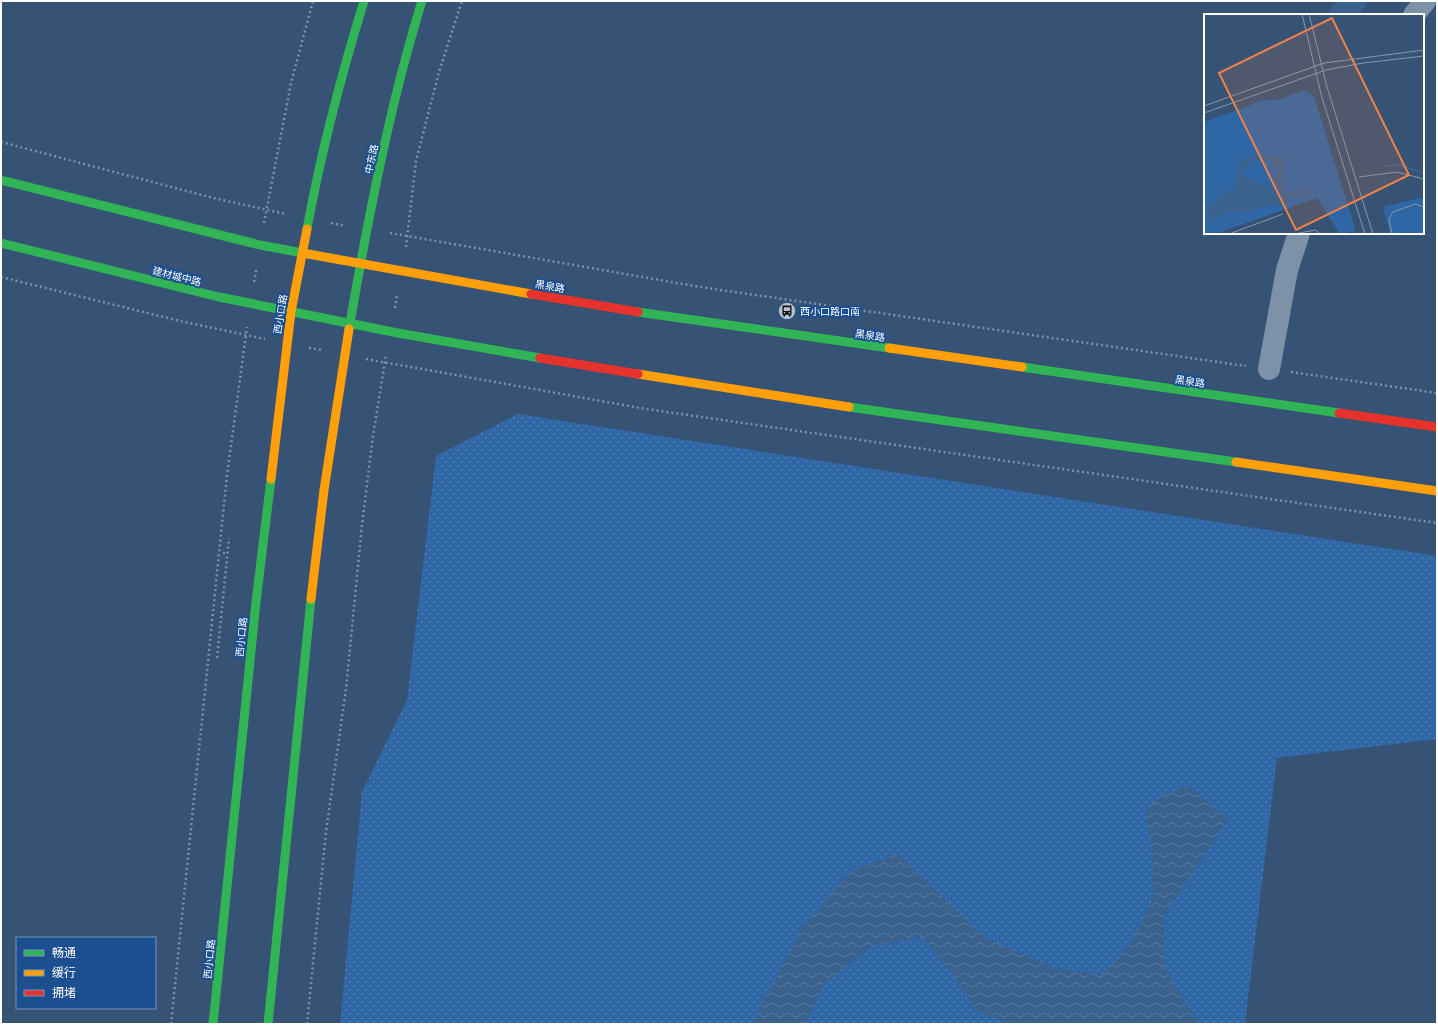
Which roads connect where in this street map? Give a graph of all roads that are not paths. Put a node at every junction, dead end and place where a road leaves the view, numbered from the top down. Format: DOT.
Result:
graph roads {
  1 [pos="364,1"];
  2 [pos="422,1"];
  3 [pos="1425,1"];
  4 [pos="1415,14"];
  5 [pos="1,180"];
  6 [pos="1299,234"];
  7 [pos="1,243"];
  8 [pos="301,253"];
  9 [pos="360,264"];
  10 [pos="291,312"];
  11 [pos="349,323"];
  12 [pos="1269,369"];
  13 [pos="1437,427"];
  14 [pos="1437,491"];
  15 [pos="213,1024"];
  16 [pos="268,1024"];
  1 -- 8 [label="main road"];
  2 -- 9 [label="main road, 中东路"];
  3 -- 4 [label="street"];
  5 -- 8 [label="main road"];
  6 -- 12 [label="street"];
  7 -- 10 [label="main road, 建材城中路"];
  8 -- 9 [label="main road, 黑泉路"];
  8 -- 10 [label="main road, 西小口路"];
  9 -- 11 [label="main road, 中东路"];
  9 -- 13 [label="main road, 黑泉路"];
  10 -- 11 [label="main road, 建材城中路"];
  10 -- 15 [label="main road, 西小口路"];
  11 -- 14 [label="main road"];
  11 -- 16 [label="main road"];
}
